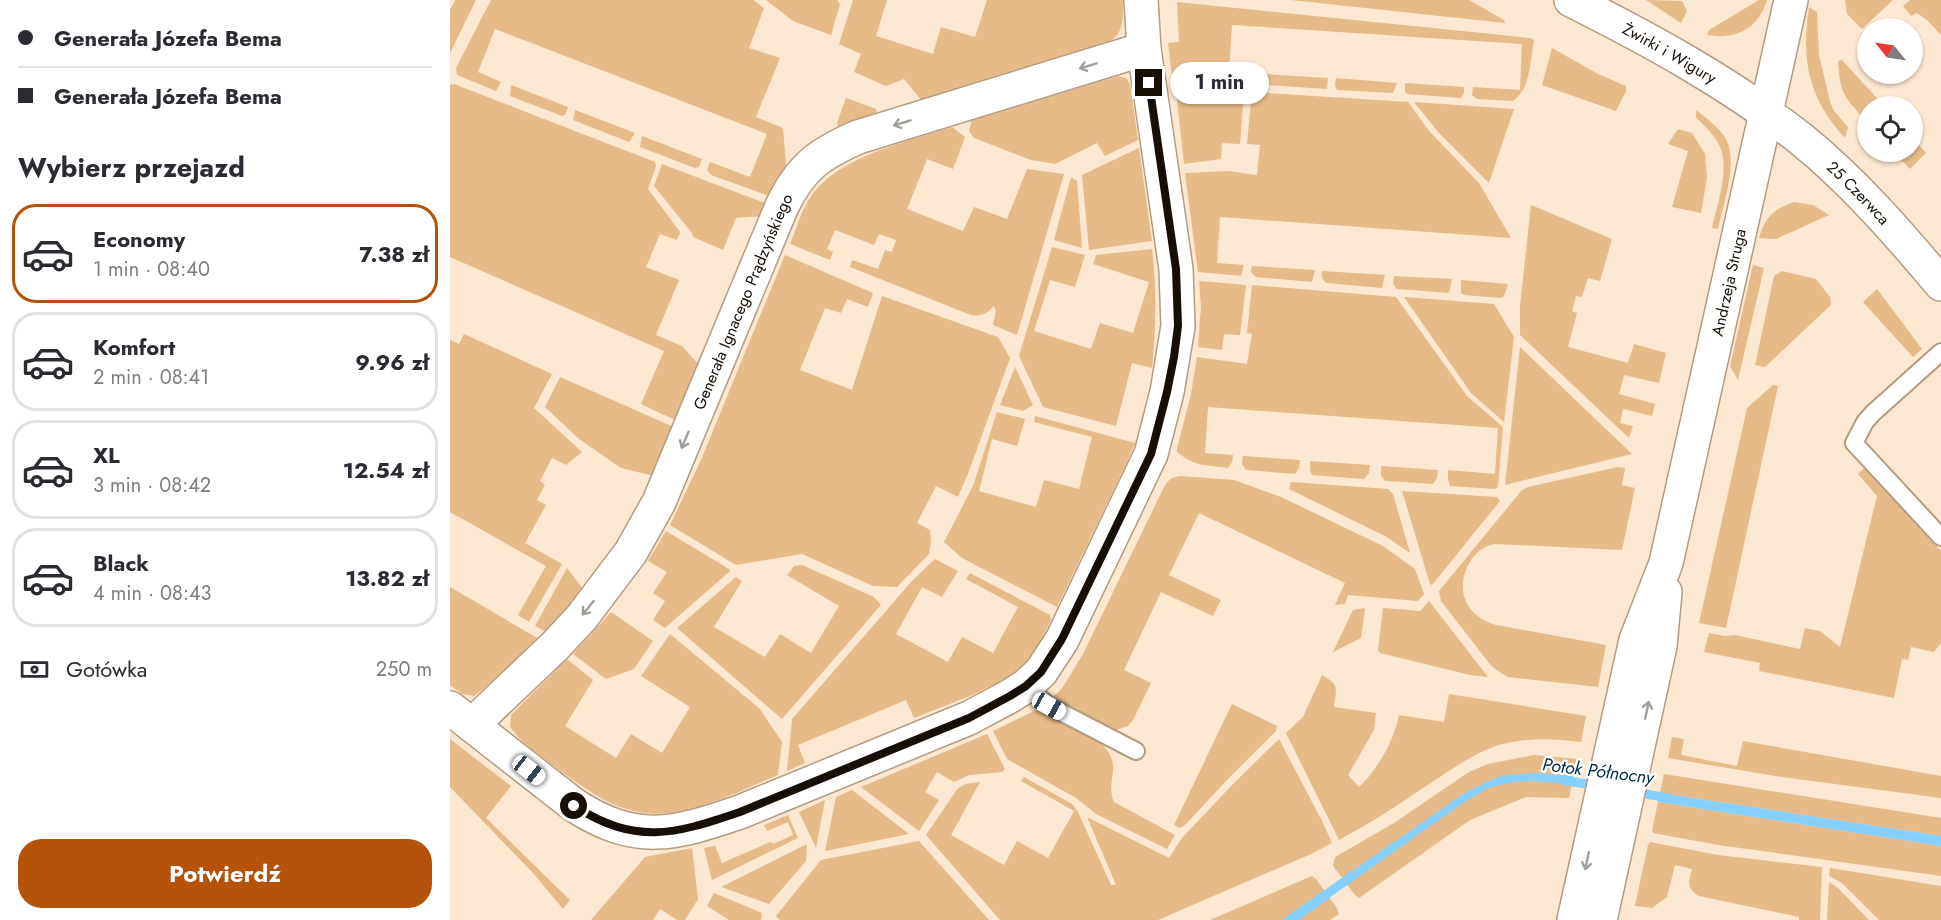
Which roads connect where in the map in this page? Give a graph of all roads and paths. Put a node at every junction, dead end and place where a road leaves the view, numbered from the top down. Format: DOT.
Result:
graph roads {
  1 [pos="1141,0"];
  2 [pos="1571,0"];
  3 [pos="1791,0"];
  4 [pos="1144,49"];
  5 [pos="1766,113"];
  6 [pos="1941,284"];
  7 [pos="1941,352"];
  8 [pos="1941,537"];
  9 [pos="1026,686"];
  10 [pos="461,717"];
  11 [pos="1136,751"];
  12 [pos="1612,806"];
  13 [pos="1574,920"];
  14 [pos="1600,920"];
  1 -- 4 [label="street"];
  2 -- 5 [label="street, Żwirki i Wigury"];
  3 -- 5 [label="street, Andrzeja Struga"];
  4 -- 9 [label="street"];
  4 -- 10 [label="street, Generała Ignacego Prądzyńskiego, one-way"];
  5 -- 6 [label="street, 25 Czerwca"];
  5 -- 12 [label="street, Andrzeja Struga"];
  7 -- 8 [label="lane"];
  9 -- 10 [label="street"];
  9 -- 11 [label="lane"];
  12 -- 13 [label="street, Andrzeja Struga, one-way"];
  12 -- 14 [label="street, Andrzeja Struga"];
}
